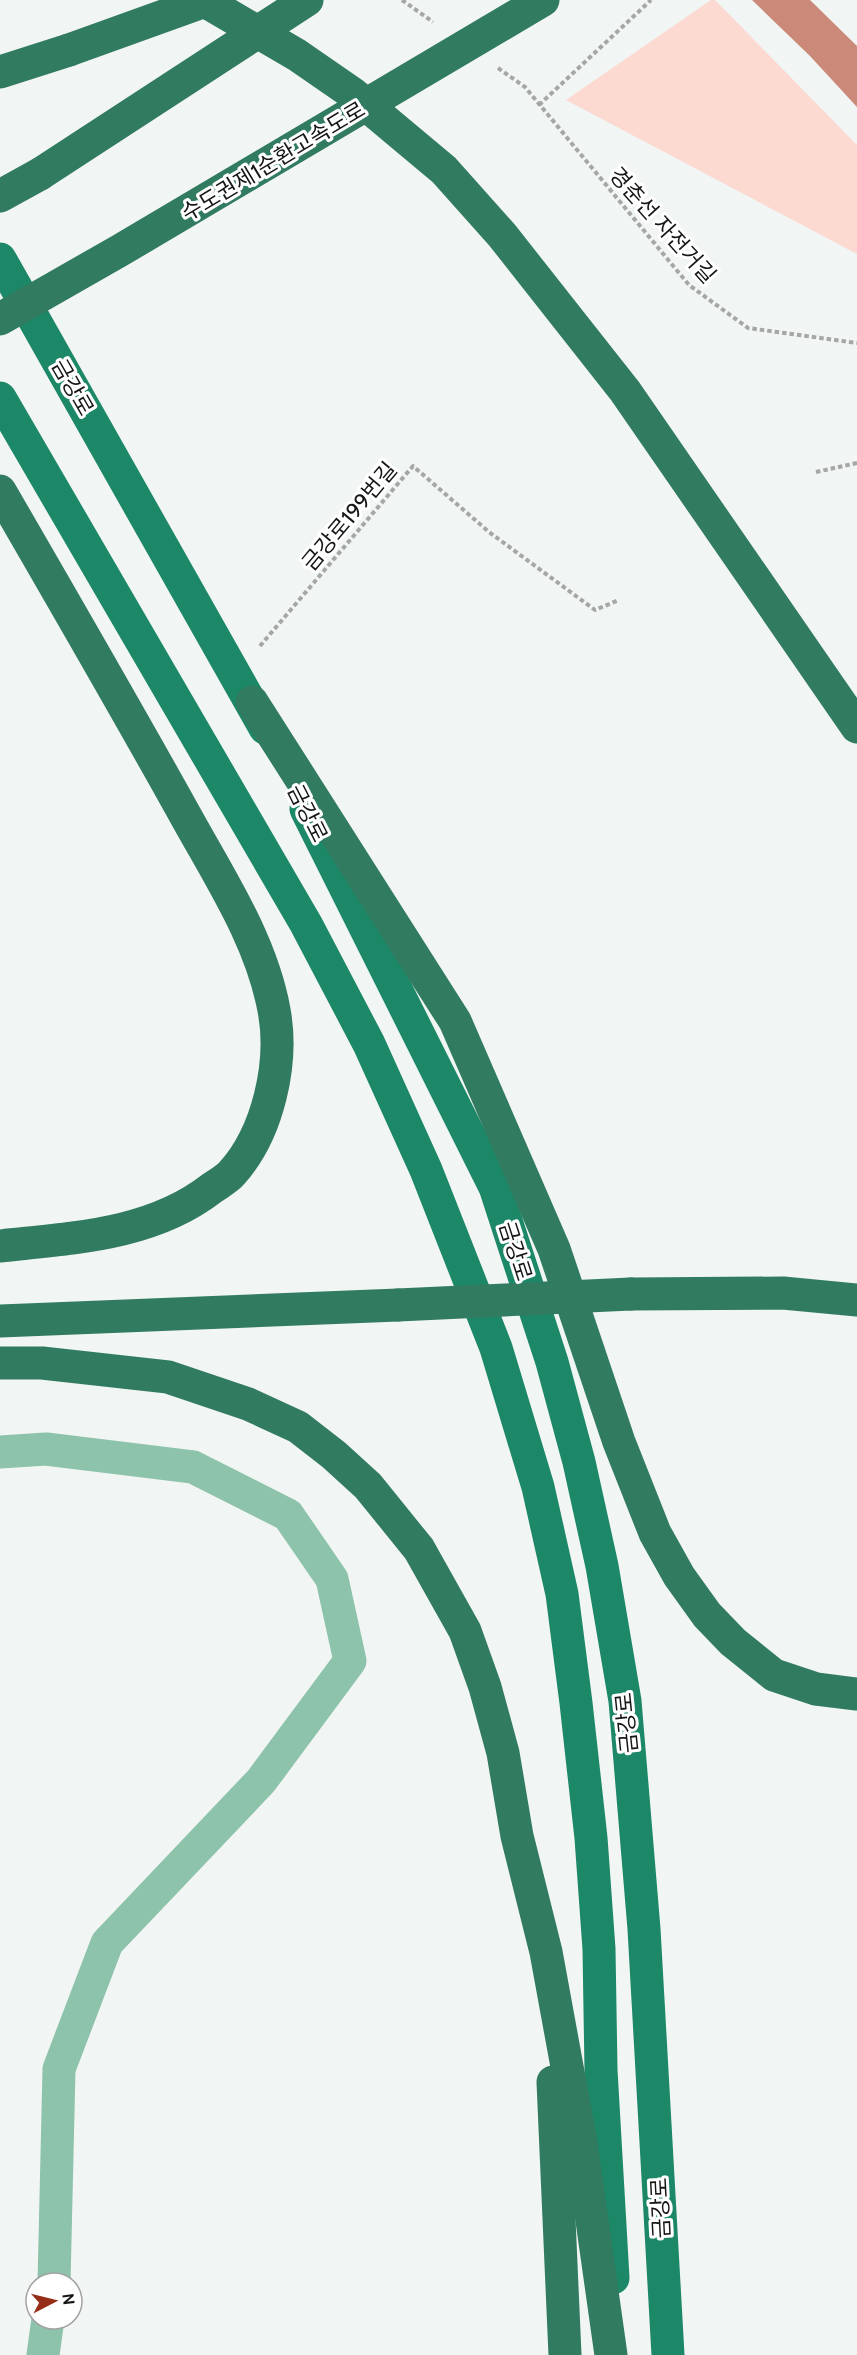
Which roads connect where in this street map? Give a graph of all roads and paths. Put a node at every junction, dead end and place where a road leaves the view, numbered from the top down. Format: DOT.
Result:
graph roads {
  1 [pos="203,0"];
  2 [pos="208,0"];
  3 [pos="307,0"];
  4 [pos="402,0"];
  5 [pos="543,0"];
  6 [pos="651,0"];
  7 [pos="440,27"];
  8 [pos="497,67"];
  9 [pos="0,72"];
  10 [pos="539,105"];
  11 [pos="0,196"];
  12 [pos="0,259"];
  13 [pos="0,319"];
  14 [pos="857,343"];
  15 [pos="0,398"];
  16 [pos="857,463"];
  17 [pos="816,472"];
  18 [pos="0,491"];
  19 [pos="619,600"];
  20 [pos="236,674"];
  21 [pos="252,702"];
  22 [pos="857,727"];
  23 [pos="0,1246"];
  24 [pos="857,1300"];
  25 [pos="0,1321"];
  26 [pos="0,1363"];
  27 [pos="0,1452"];
  28 [pos="857,1694"];
  29 [pos="546,1952"];
  30 [pos="54,2271"];
  31 [pos="46,2331"];
  32 [pos="43,2355"];
  33 [pos="565,2355"];
  34 [pos="611,2355"];
  35 [pos="617,2355"];
  36 [pos="668,2355"];
  1 -- 22 [label="highway"];
  2 -- 9 [label="highway, bridge"];
  3 -- 11 [label="highway, bridge"];
  4 -- 7 [label="path"];
  5 -- 13 [label="highway, 수도권제1순환고속도로, bridge"];
  6 -- 10 [label="path"];
  8 -- 10 [label="path, 경춘선 자전거길"];
  10 -- 14 [label="path, 경춘선 자전거길"];
  12 -- 20 [label="highway, 금강로"];
  15 -- 35 [label="highway"];
  16 -- 17 [label="path"];
  18 -- 23 [label="highway"];
  19 -- 20 [label="path, 금강로199번길"];
  20 -- 21 [label="highway, 금강로"];
  21 -- 28 [label="highway"];
  21 -- 36 [label="highway, 금강로"];
  24 -- 25 [label="highway, bridge"];
  26 -- 29 [label="highway"];
  27 -- 30 [label="street"];
  29 -- 33 [label="highway"];
  29 -- 34 [label="highway"];
  31 -- 32 [label="street"];
}
